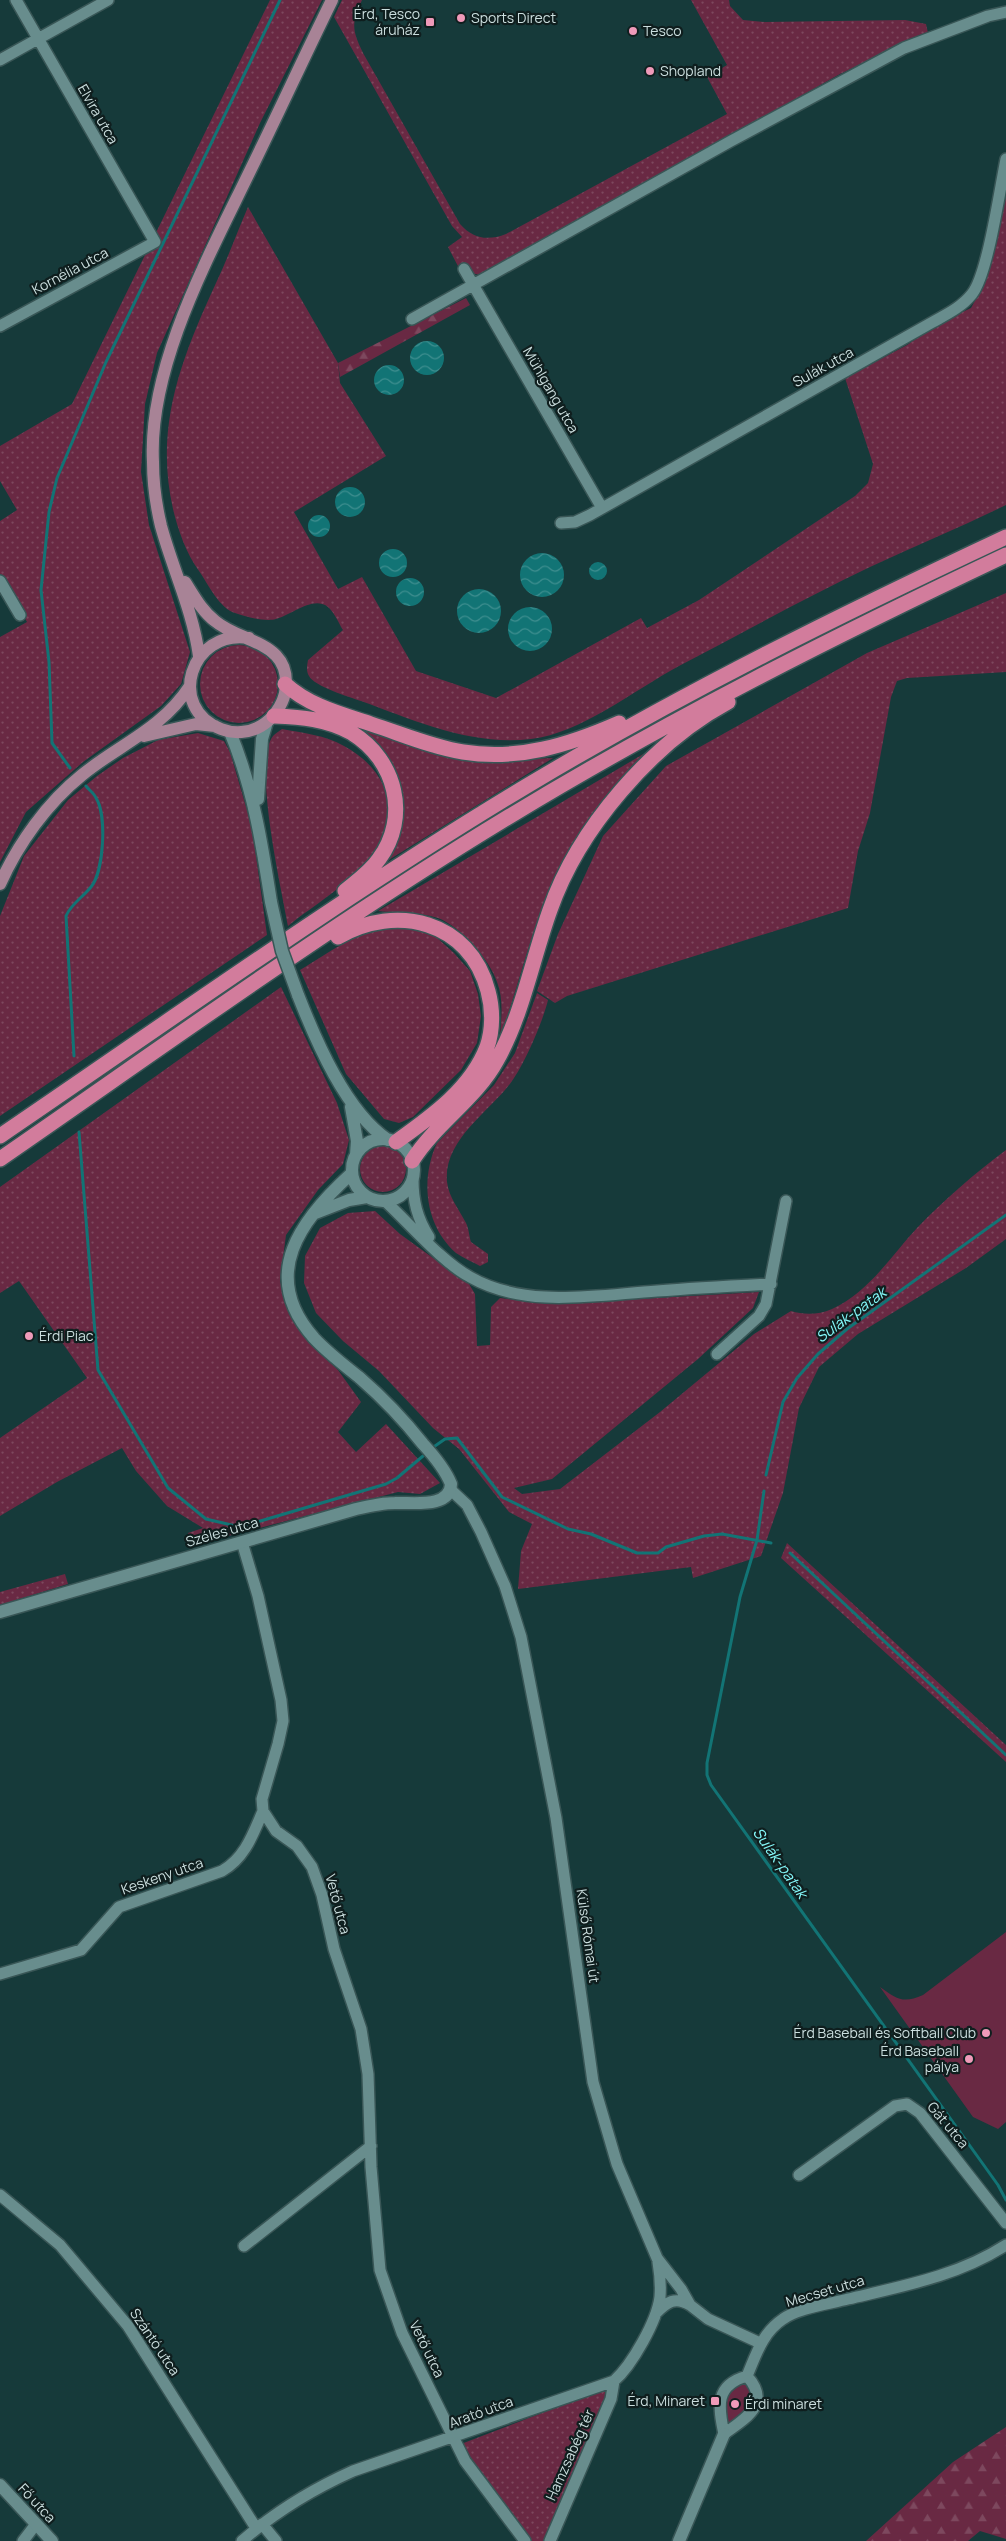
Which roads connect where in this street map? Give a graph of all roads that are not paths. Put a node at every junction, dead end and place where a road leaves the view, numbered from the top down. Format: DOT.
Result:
graph roads {
  1 [pos="16,0"];
  2 [pos="108,0"];
  3 [pos="332,0"];
  4 [pos="1006,12"];
  5 [pos="38,39"];
  6 [pos="0,60"];
  7 [pos="1006,159"];
  8 [pos="155,242"];
  9 [pos="464,269"];
  10 [pos="474,286"];
  11 [pos="412,320"];
  12 [pos="0,326"];
  13 [pos="602,508"];
  14 [pos="561,524"];
  15 [pos="1006,537"];
  16 [pos="1006,555"];
  17 [pos="175,568"];
  18 [pos="0,581"];
  19 [pos="20,615"];
  20 [pos="249,638"];
  21 [pos="821,643"];
  22 [pos="199,656"];
  23 [pos="286,684"];
  24 [pos="707,684"];
  25 [pos="190,686"];
  26 [pos="270,719"];
  27 [pos="215,726"];
  28 [pos="230,732"];
  29 [pos="137,738"];
  30 [pos="258,822"];
  31 [pos="0,884"];
  32 [pos="294,936"];
  33 [pos="296,955"];
  34 [pos="349,1102"];
  35 [pos="0,1136"];
  36 [pos="392,1141"];
  37 [pos="356,1155"];
  38 [pos="0,1159"];
  39 [pos="412,1160"];
  40 [pos="352,1173"];
  41 [pos="413,1179"];
  42 [pos="367,1197"];
  43 [pos="385,1201"];
  44 [pos="786,1201"];
  45 [pos="313,1214"];
  46 [pos="436,1249"];
  47 [pos="771,1284"];
  48 [pos="717,1354"];
  49 [pos="451,1490"];
  50 [pos="242,1542"];
  51 [pos="0,1612"];
  52 [pos="263,1811"];
  53 [pos="0,1974"];
  54 [pos="371,2146"];
  55 [pos="799,2175"];
  56 [pos="0,2196"];
  57 [pos="1006,2223"];
  58 [pos="1006,2245"];
  59 [pos="244,2246"];
  60 [pos="657,2258"];
  61 [pos="690,2305"];
  62 [pos="656,2313"];
  63 [pos="760,2343"];
  64 [pos="747,2376"];
  65 [pos="614,2381"];
  66 [pos="724,2434"];
  67 [pos="454,2438"];
  68 [pos="0,2485"];
  69 [pos="36,2524"];
  70 [pos="259,2526"];
  71 [pos="23,2541"];
  72 [pos="52,2541"];
  73 [pos="242,2541"];
  74 [pos="276,2541"];
  75 [pos="524,2541"];
  76 [pos="550,2541"];
  77 [pos="680,2541"];
  1 -- 5 [label="street, Elvira utca"];
  2 -- 5 [label="street"];
  3 -- 17 [label="main road"];
  4 -- 10 [label="street"];
  5 -- 6 [label="street"];
  5 -- 8 [label="street, Elvira utca"];
  7 -- 13 [label="street, Sulák utca"];
  8 -- 12 [label="street, Kornélia utca"];
  9 -- 10 [label="street, Mühlgang utca"];
  10 -- 11 [label="street"];
  10 -- 13 [label="street, Mühlgang utca"];
  13 -- 14 [label="street, Sulák utca"];
  15 -- 24 [label="highway"];
  16 -- 21 [label="highway"];
  17 -- 20 [label="main road"];
  17 -- 22 [label="main road"];
  18 -- 19 [label="street"];
  20 -- 22 [label="main road"];
  20 -- 23 [label="main road"];
  21 -- 33 [label="highway"];
  21 -- 39 [label="highway"];
  22 -- 25 [label="main road"];
  23 -- 24 [label="highway"];
  23 -- 26 [label="main road"];
  24 -- 32 [label="highway"];
  25 -- 27 [label="main road"];
  25 -- 29 [label="main road"];
  26 -- 28 [label="main road"];
  26 -- 30 [label="street"];
  26 -- 32 [label="highway"];
  27 -- 28 [label="main road"];
  27 -- 29 [label="main road"];
  28 -- 30 [label="street"];
  29 -- 31 [label="main road"];
  30 -- 34 [label="street, bridge"];
  32 -- 35 [label="highway"];
  33 -- 36 [label="highway"];
  33 -- 38 [label="highway"];
  34 -- 36 [label="street"];
  34 -- 37 [label="street"];
  36 -- 37 [label="street"];
  36 -- 39 [label="street"];
  37 -- 40 [label="street"];
  39 -- 41 [label="street"];
  40 -- 42 [label="street"];
  40 -- 45 [label="street"];
  41 -- 43 [label="street"];
  41 -- 46 [label="street"];
  42 -- 43 [label="street"];
  42 -- 45 [label="street"];
  43 -- 46 [label="street"];
  44 -- 47 [label="street"];
  45 -- 49 [label="street"];
  46 -- 47 [label="street"];
  47 -- 48 [label="street"];
  49 -- 50 [label="street, Széles utca"];
  49 -- 60 [label="street, Külső Római út"];
  50 -- 51 [label="street, Széles utca"];
  50 -- 52 [label="street"];
  52 -- 53 [label="street, Keskeny utca"];
  52 -- 54 [label="street, Vető utca"];
  54 -- 59 [label="street"];
  54 -- 67 [label="street, Vető utca"];
  55 -- 57 [label="street, Gát utca"];
  56 -- 70 [label="street, Szántó utca"];
  58 -- 63 [label="street, Mecset utca"];
  60 -- 61 [label="street, Külső Római út"];
  60 -- 62 [label="street"];
  61 -- 62 [label="street"];
  61 -- 63 [label="street, Külső Római út"];
  62 -- 65 [label="street"];
  63 -- 64 [label="street, Mecset utca"];
  64 -- 66 [label="street"];
  64 -- 66 [label="street"];
  65 -- 67 [label="street, Arató utca"];
  65 -- 76 [label="street, Hamzsabég tér"];
  66 -- 77 [label="street"];
  67 -- 70 [label="street, Arató utca"];
  67 -- 75 [label="street, Vető utca"];
  68 -- 69 [label="street, Fő utca"];
  69 -- 71 [label="street"];
  69 -- 72 [label="street, Fő utca"];
  70 -- 73 [label="street, Arató utca"];
  70 -- 74 [label="street, Szántó utca"];
}
